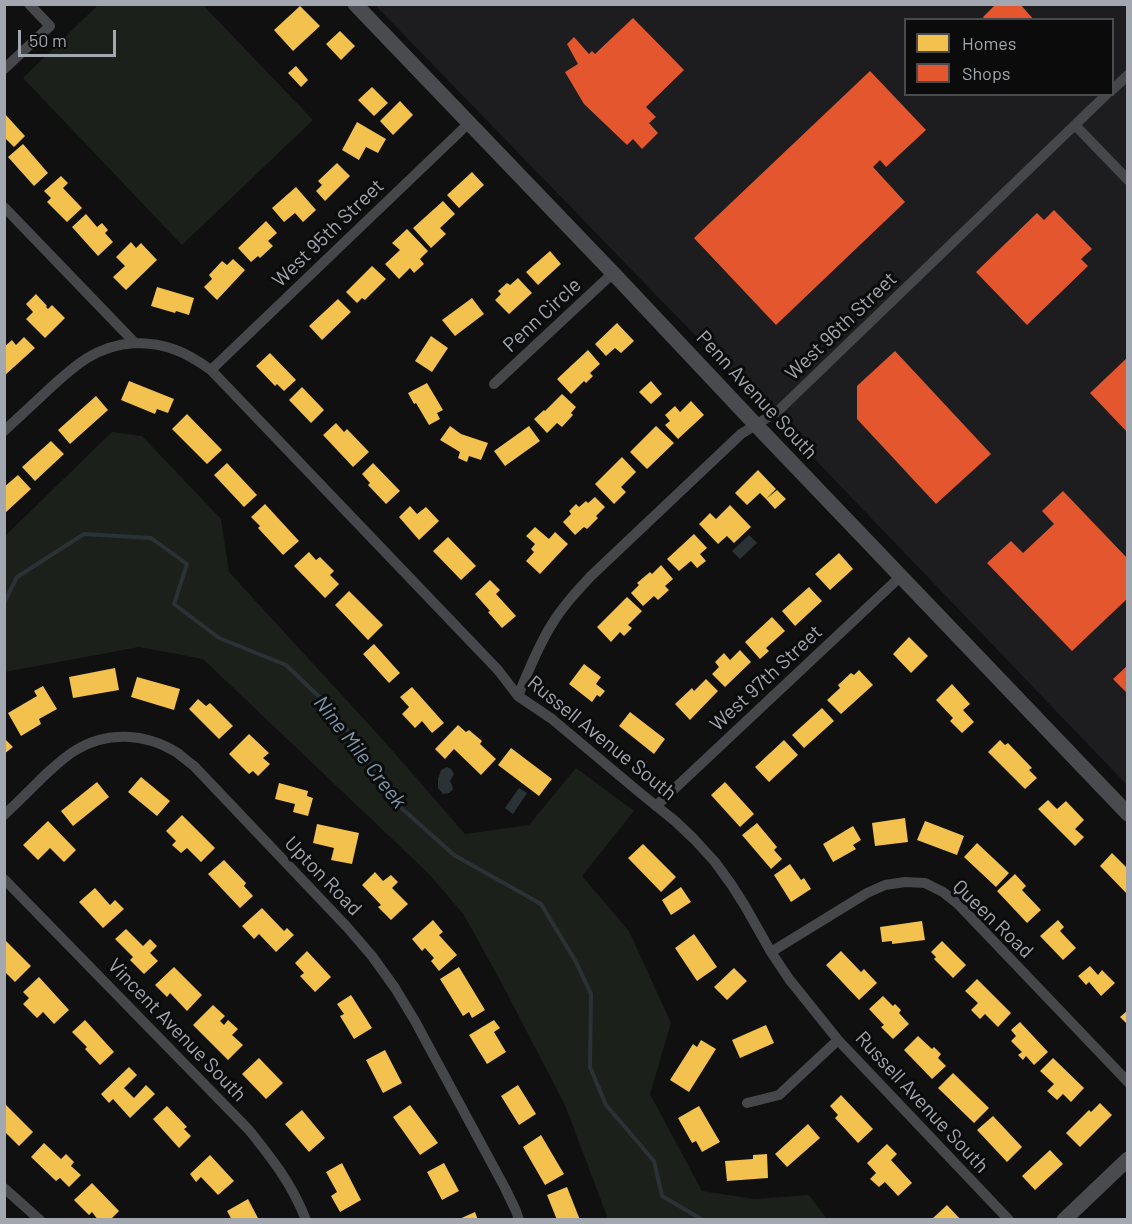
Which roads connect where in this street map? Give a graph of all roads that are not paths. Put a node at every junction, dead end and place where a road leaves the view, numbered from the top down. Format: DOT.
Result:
graph roads {
  1 [pos="29,4"];
  2 [pos="355,4"];
  3 [pos="4,69"];
  4 [pos="1128,75"];
  5 [pos="1114,89"];
  6 [pos="1105,96"];
  7 [pos="469,123"];
  8 [pos="1075,125"];
  9 [pos="1128,180"];
  10 [pos="4,207"];
  11 [pos="614,273"];
  12 [pos="135,343"];
  13 [pos="212,370"];
  14 [pos="495,384"];
  15 [pos="756,425"];
  16 [pos="4,431"];
  17 [pos="900,577"];
  18 [pos="518,696"];
  19 [pos="656,806"];
  20 [pos="1128,814"];
  21 [pos="4,815"];
  22 [pos="4,879"];
  23 [pos="771,952"];
  24 [pos="838,1040"];
  25 [pos="1128,1082"];
  26 [pos="747,1103"];
  27 [pos="1128,1160"];
  28 [pos="4,1188"];
  29 [pos="40,1220"];
  30 [pos="306,1220"];
  31 [pos="519,1220"];
  32 [pos="1009,1220"];
  33 [pos="1064,1220"];
  1 -- 3 [label="street"];
  2 -- 7 [label="main road, Penn Avenue South"];
  4 -- 5 [label="street"];
  6 -- 8 [label="street, West 96th Street"];
  7 -- 11 [label="main road, Penn Avenue South"];
  7 -- 13 [label="street, West 95th Street"];
  8 -- 9 [label="street"];
  8 -- 15 [label="street, West 96th Street"];
  10 -- 12 [label="street"];
  11 -- 14 [label="street, Penn Circle"];
  11 -- 15 [label="main road, Penn Avenue South"];
  12 -- 13 [label="street, Russell Avenue South"];
  12 -- 16 [label="street"];
  13 -- 18 [label="street, Russell Avenue South"];
  15 -- 17 [label="main road, Penn Avenue South"];
  15 -- 18 [label="street, West 96th Street"];
  17 -- 19 [label="street, West 97th Street"];
  17 -- 20 [label="main road, Penn Avenue South"];
  18 -- 19 [label="street, Russell Avenue South"];
  19 -- 23 [label="street, Russell Avenue South"];
  21 -- 31 [label="street, Upton Road"];
  22 -- 30 [label="street, Vincent Avenue South"];
  23 -- 24 [label="street, Russell Avenue South"];
  23 -- 25 [label="street, Queen Road"];
  24 -- 26 [label="street"];
  24 -- 32 [label="street, Russell Avenue South"];
  27 -- 33 [label="main road"];
  28 -- 29 [label="street"];
}
